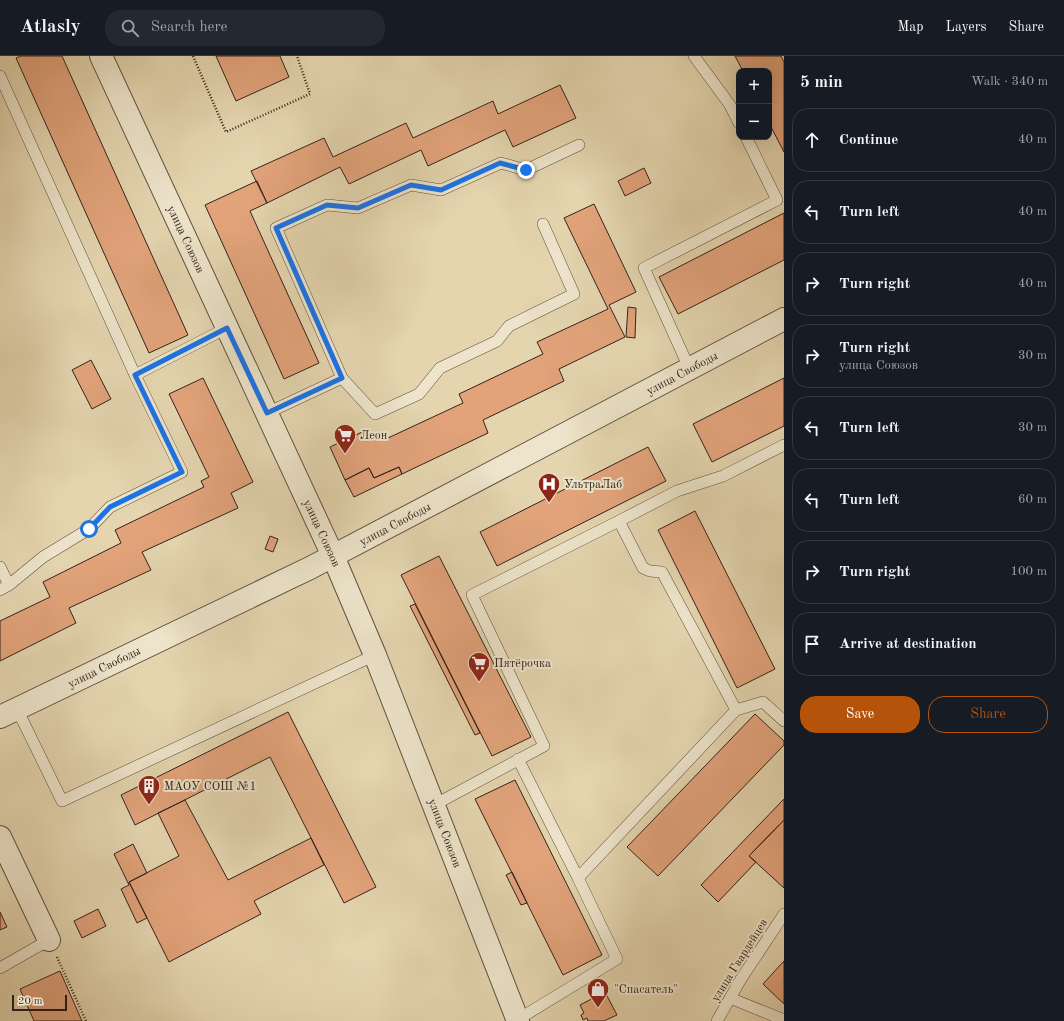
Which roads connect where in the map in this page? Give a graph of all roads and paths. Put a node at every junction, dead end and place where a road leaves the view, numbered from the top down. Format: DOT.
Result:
graph roads {
  1 [pos="101,56"];
  2 [pos="193,56"];
  3 [pos="297,56"];
  4 [pos="694,56"];
  5 [pos="0,76"];
  6 [pos="736,117"];
  7 [pos="747,140"];
  8 [pos="579,145"];
  9 [pos="543,224"];
  10 [pos="784,319"];
  11 [pos="227,328"];
  12 [pos="690,370"];
  13 [pos="135,375"];
  14 [pos="342,378"];
  15 [pos="267,413"];
  16 [pos="784,445"];
  17 [pos="620,521"];
  18 [pos="333,556"];
  19 [pos="0,567"];
  20 [pos="4,588"];
  21 [pos="375,656"];
  22 [pos="736,710"];
  23 [pos="8,713"];
  24 [pos="784,721"];
  25 [pos="518,759"];
  26 [pos="434,805"];
  27 [pos="0,837"];
  28 [pos="578,878"];
  29 [pos="784,914"];
  30 [pos="49,940"];
  31 [pos="0,968"];
  32 [pos="730,998"];
  33 [pos="518,1020"];
  34 [pos="784,1020"];
  35 [pos="86,1021"];
  36 [pos="717,1021"];
  1 -- 11 [label="street, улица Союзов"];
  2 -- 3 [label="path"];
  4 -- 6 [label="lane"];
  5 -- 13 [label="lane"];
  7 -- 12 [label="lane"];
  8 -- 14 [label="lane"];
  9 -- 14 [label="lane"];
  10 -- 12 [label="street, улица Свободы"];
  11 -- 13 [label="lane"];
  11 -- 15 [label="street, улица Союзов"];
  12 -- 18 [label="street, улица Свободы"];
  13 -- 20 [label="lane"];
  14 -- 15 [label="lane"];
  15 -- 18 [label="street, улица Союзов"];
  16 -- 17 [label="lane"];
  17 -- 22 [label="lane"];
  17 -- 25 [label="lane"];
  18 -- 21 [label="street, улица Союзов"];
  18 -- 23 [label="street, улица Свободы"];
  19 -- 20 [label="lane"];
  21 -- 23 [label="lane"];
  21 -- 26 [label="street, улица Союзов"];
  22 -- 24 [label="lane"];
  22 -- 28 [label="lane"];
  25 -- 26 [label="lane"];
  25 -- 28 [label="lane"];
  26 -- 33 [label="street, улица Союзов"];
  27 -- 30 [label="street"];
  28 -- 33 [label="lane"];
  29 -- 32 [label="lane, улица Гвардейцев"];
  30 -- 31 [label="lane"];
  30 -- 35 [label="path"];
  32 -- 34 [label="lane"];
  32 -- 36 [label="lane, улица Гвардейцев"];
}
